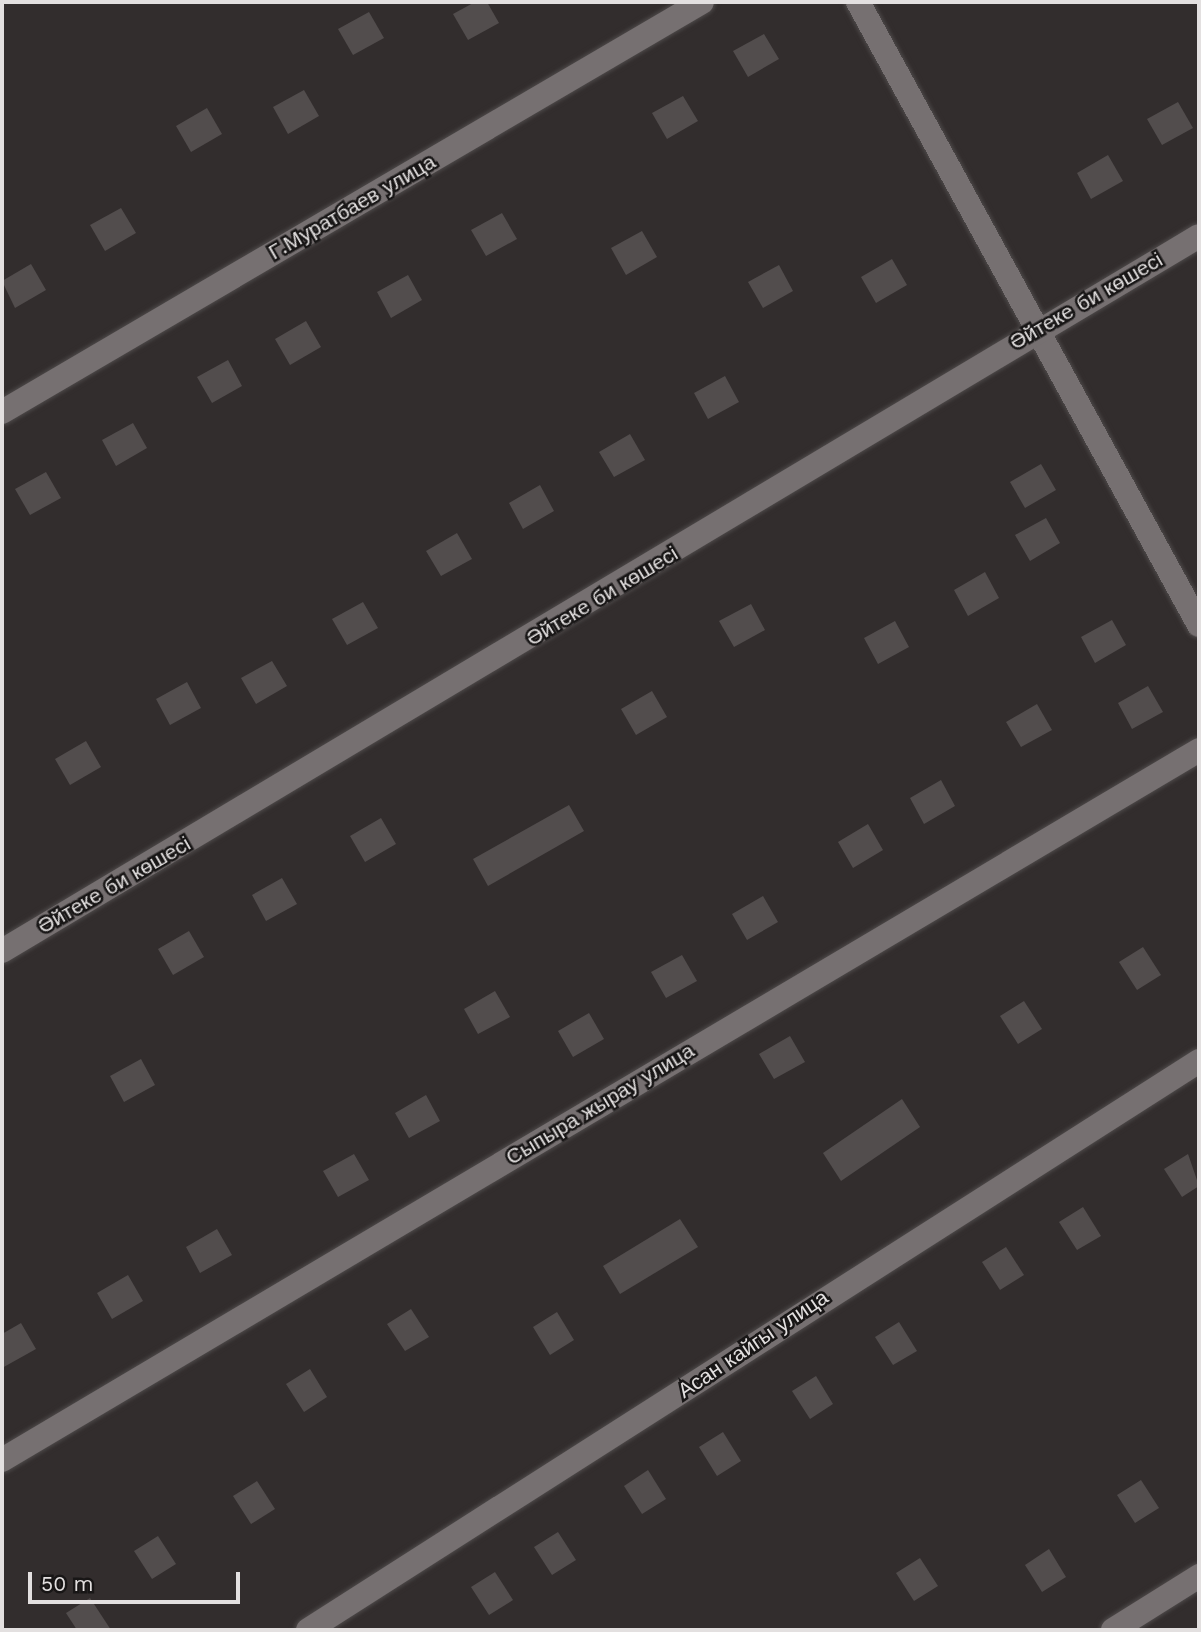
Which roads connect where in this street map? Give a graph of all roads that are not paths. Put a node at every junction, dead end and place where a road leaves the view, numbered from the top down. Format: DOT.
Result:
graph roads {
  1 [pos="702,2"];
  2 [pos="858,2"];
  3 [pos="1199,236"];
  4 [pos="1037,328"];
  5 [pos="2,412"];
  6 [pos="1199,625"];
  7 [pos="1199,750"];
  8 [pos="2,951"];
  9 [pos="1199,1061"];
  10 [pos="2,1460"];
  11 [pos="1199,1576"];
  12 [pos="308,1630"];
  13 [pos="1113,1630"];
  1 -- 5 [label="street, Г.Муратбаев улица"];
  2 -- 4 [label="street"];
  3 -- 4 [label="street, Әйтеке би көшесі"];
  4 -- 6 [label="street"];
  4 -- 8 [label="street, Әйтеке би көшесі"];
  7 -- 10 [label="street, Сыпыра жырау улица"];
  9 -- 12 [label="street, Асан кайгы улица"];
  11 -- 13 [label="street"];
}
